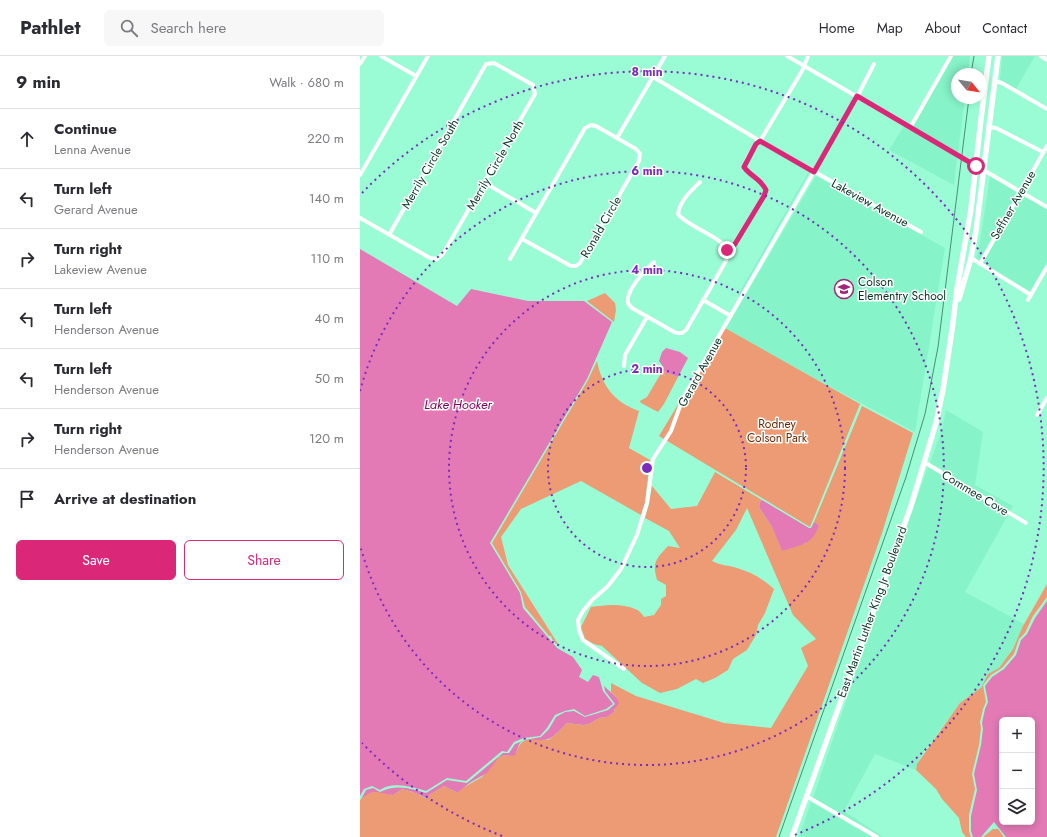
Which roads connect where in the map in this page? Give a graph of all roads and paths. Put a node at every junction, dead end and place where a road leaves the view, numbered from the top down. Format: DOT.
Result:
graph roads {
  1 [pos="365,56"];
  2 [pos="381,56"];
  3 [pos="428,56"];
  4 [pos="665,56"];
  5 [pos="787,56"];
  6 [pos="808,56"];
  7 [pos="951,56"];
  8 [pos="989,56"];
  9 [pos="998,56"];
  10 [pos="1041,56"];
  11 [pos="1047,60"];
  12 [pos="360,64"];
  13 [pos="874,64"];
  14 [pos="804,66"];
  15 [pos="416,76"];
  16 [pos="653,77"];
  17 [pos="995,81"];
  18 [pos="470,93"];
  19 [pos="857,96"];
  20 [pos="1047,109"];
  21 [pos="989,127"];
  22 [pos="910,128"];
  23 [pos="617,138"];
  24 [pos="760,141"];
  25 [pos="1047,146"];
  26 [pos="1043,152"];
  27 [pos="976,166"];
  28 [pos="983,170"];
  29 [pos="814,172"];
  30 [pos="360,175"];
  31 [pos="700,182"];
  32 [pos="484,183"];
  33 [pos="1020,192"];
  34 [pos="1047,207"];
  35 [pos="536,213"];
  36 [pos="360,218"];
  37 [pos="922,232"];
  38 [pos="389,235"];
  39 [pos="522,239"];
  40 [pos="727,250"];
  41 [pos="971,258"];
  42 [pos="510,259"];
  43 [pos="654,262"];
  44 [pos="980,264"];
  45 [pos="1047,267"];
  46 [pos="1031,294"];
  47 [pos="703,300"];
  48 [pos="1028,300"];
  49 [pos="731,316"];
  50 [pos="648,317"];
  51 [pos="953,323"];
  52 [pos="624,366"];
  53 [pos="1047,398"];
  54 [pos="1037,415"];
  55 [pos="924,462"];
  56 [pos="1026,523"];
  57 [pos="624,668"];
  58 [pos="806,796"];
  59 [pos="792,837"];
  60 [pos="877,837"];
  1 -- 12 [label="street"];
  2 -- 15 [label="street"];
  3 -- 15 [label="street"];
  4 -- 16 [label="street"];
  5 -- 14 [label="street"];
  6 -- 14 [label="street"];
  7 -- 22 [label="street"];
  8 -- 27 [label="main road"];
  9 -- 17 [label="main road"];
  10 -- 11 [label="street"];
  13 -- 19 [label="street, Gerard Avenue"];
  14 -- 19 [label="street"];
  14 -- 24 [label="street"];
  15 -- 30 [label="street"];
  16 -- 23 [label="street"];
  16 -- 24 [label="street, Lakeview Avenue"];
  17 -- 20 [label="street"];
  17 -- 21 [label="main road"];
  18 -- 32 [label="street, Merrily Circle North"];
  18 -- 38 [label="street, Merrily Circle South"];
  19 -- 22 [label="street"];
  19 -- 29 [label="street, Gerard Avenue"];
  21 -- 26 [label="street"];
  21 -- 28 [label="main road"];
  22 -- 27 [label="street"];
  23 -- 35 [label="street, Ronald Circle"];
  23 -- 39 [label="street, Ronald Circle"];
  24 -- 29 [label="street, Lakeview Avenue"];
  24 -- 40 [label="street"];
  25 -- 26 [label="street, Seffner Avenue"];
  26 -- 33 [label="street, Seffner Avenue"];
  27 -- 28 [label="street"];
  27 -- 51 [label="main road"];
  28 -- 33 [label="street"];
  28 -- 41 [label="main road"];
  29 -- 37 [label="street, Lakeview Avenue"];
  29 -- 49 [label="street, Gerard Avenue"];
  31 -- 40 [label="street"];
  32 -- 35 [label="street"];
  32 -- 38 [label="street, Merrily Circle North"];
  33 -- 34 [label="street"];
  33 -- 44 [label="street, Seffner Avenue"];
  35 -- 39 [label="street, Ronald Circle"];
  36 -- 38 [label="street"];
  39 -- 42 [label="street, Ronald Circle"];
  40 -- 47 [label="street"];
  41 -- 44 [label="street"];
  41 -- 51 [label="main road"];
  43 -- 50 [label="street"];
  44 -- 46 [label="street"];
  45 -- 46 [label="street"];
  46 -- 48 [label="street"];
  47 -- 49 [label="street"];
  47 -- 50 [label="street"];
  49 -- 57 [label="street, Gerard Avenue"];
  50 -- 52 [label="street"];
  51 -- 55 [label="main road, East Martin Luther King Jr Boulevard"];
  53 -- 54 [label="street"];
  55 -- 56 [label="street, Commee Cove"];
  55 -- 58 [label="main road, East Martin Luther King Jr Boulevard"];
  58 -- 59 [label="main road, East Martin Luther King Jr Boulevard"];
  58 -- 60 [label="street"];
}
